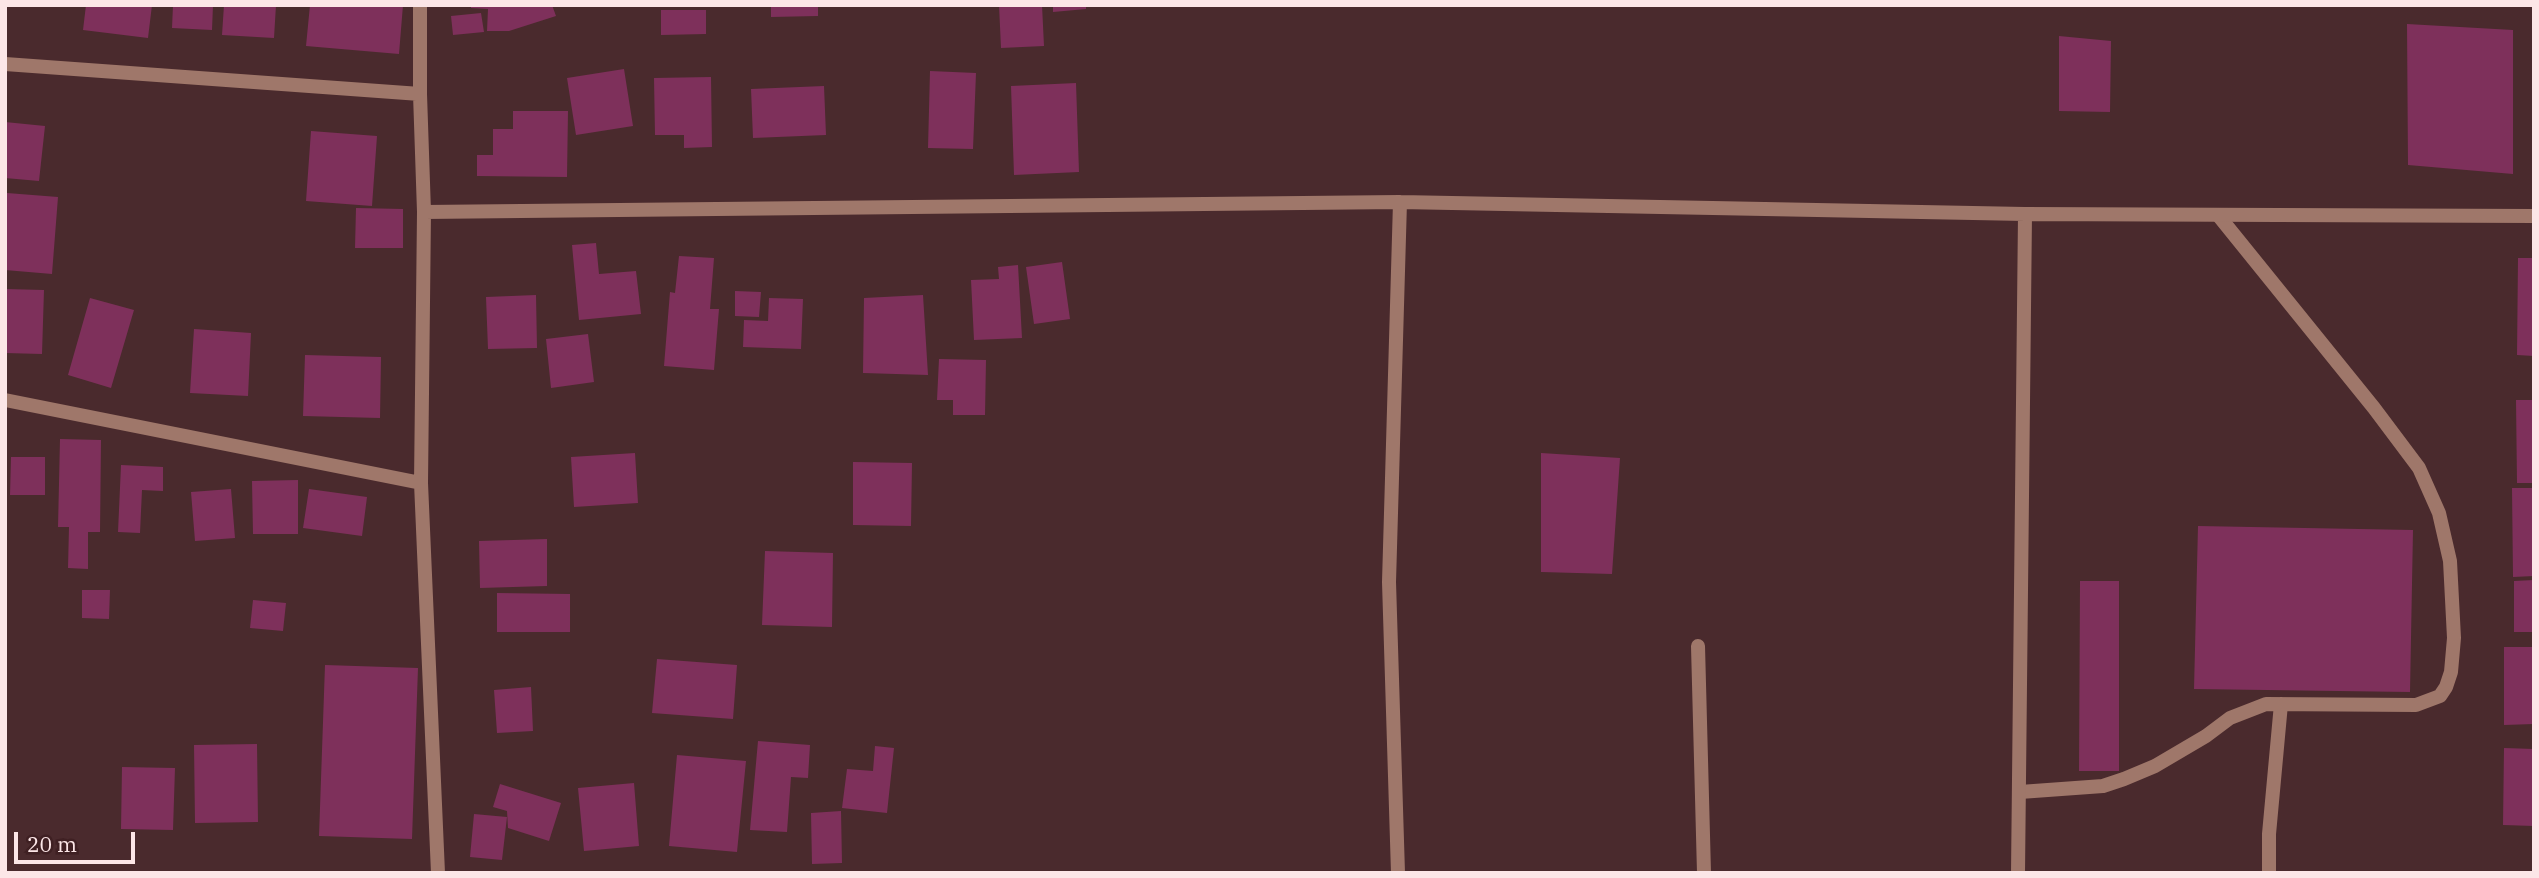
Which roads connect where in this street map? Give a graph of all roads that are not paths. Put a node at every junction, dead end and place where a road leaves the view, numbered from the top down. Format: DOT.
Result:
graph roads {
  1 [pos="420,5"];
  2 [pos="5,64"];
  3 [pos="420,94"];
  4 [pos="1400,202"];
  5 [pos="424,212"];
  6 [pos="2025,214"];
  7 [pos="2218,215"];
  8 [pos="2534,216"];
  9 [pos="5,400"];
  10 [pos="421,483"];
  11 [pos="1698,646"];
  12 [pos="2281,704"];
  13 [pos="2020,792"];
  14 [pos="438,873"];
  15 [pos="1398,873"];
  16 [pos="1704,873"];
  17 [pos="2018,873"];
  18 [pos="2269,873"];
  1 -- 3 [label="street"];
  2 -- 3 [label="street"];
  3 -- 5 [label="street"];
  4 -- 5 [label="street"];
  4 -- 6 [label="street"];
  4 -- 15 [label="street"];
  5 -- 10 [label="street"];
  6 -- 7 [label="street"];
  6 -- 13 [label="street"];
  7 -- 8 [label="street"];
  7 -- 12 [label="street"];
  9 -- 10 [label="street"];
  10 -- 14 [label="street"];
  11 -- 16 [label="street"];
  12 -- 13 [label="street"];
  12 -- 18 [label="street"];
  13 -- 17 [label="street"];
}
